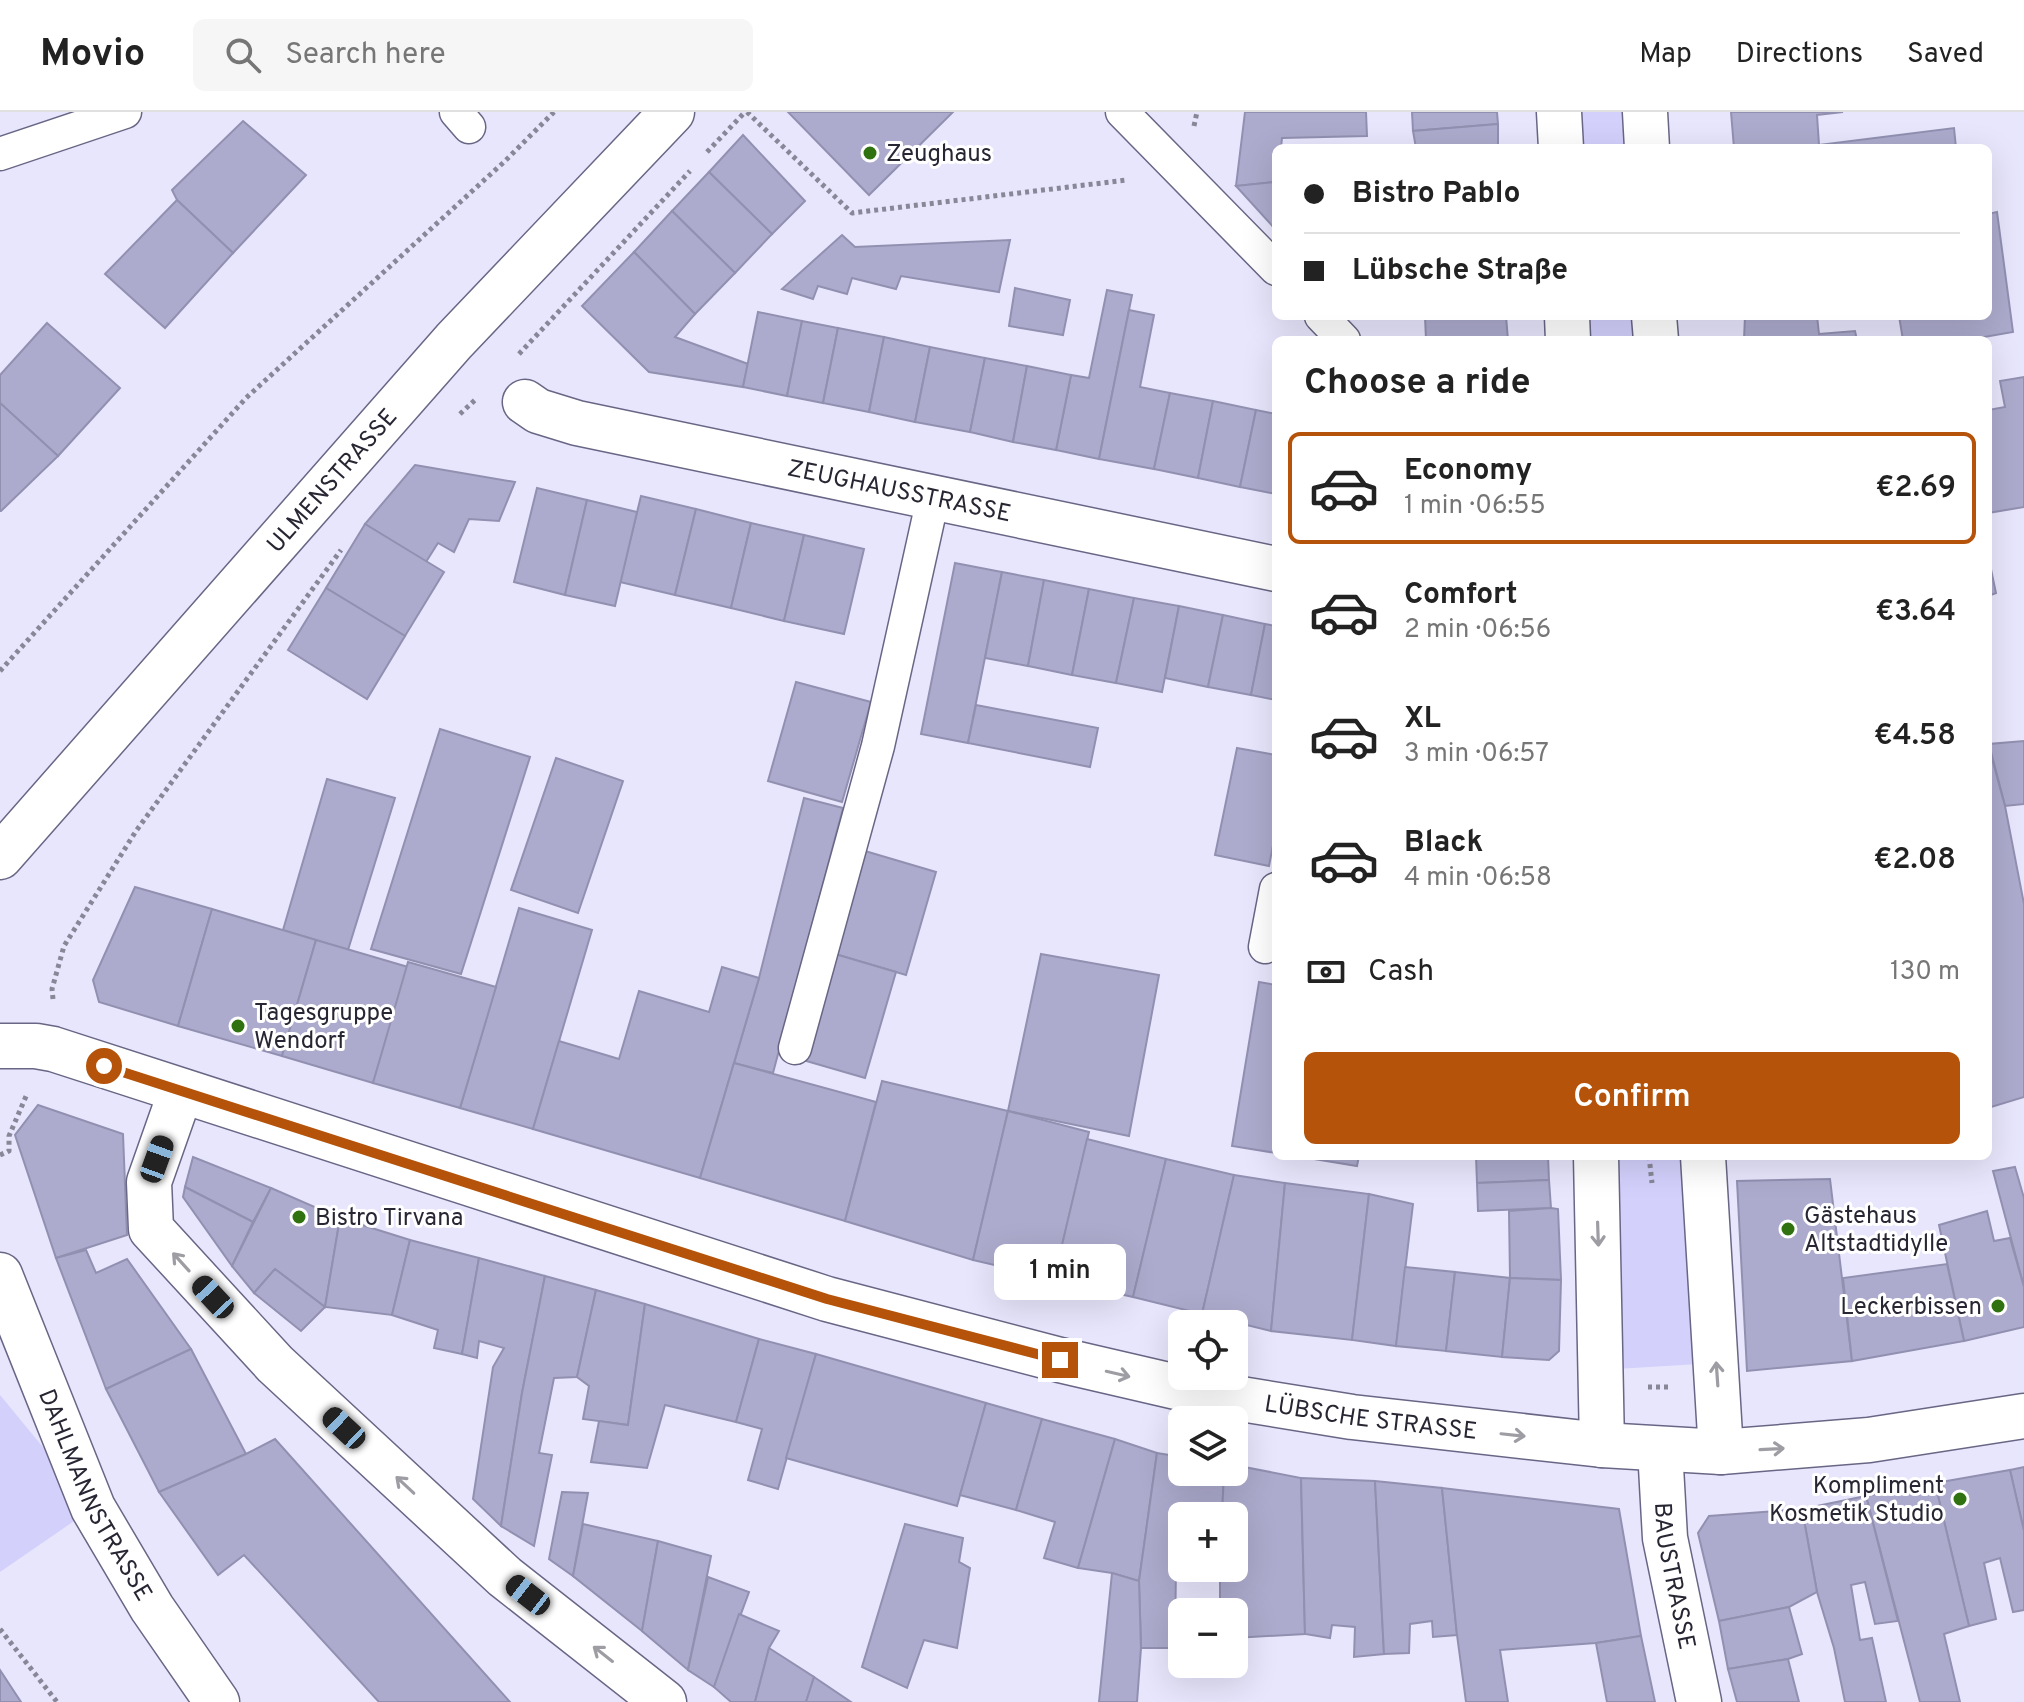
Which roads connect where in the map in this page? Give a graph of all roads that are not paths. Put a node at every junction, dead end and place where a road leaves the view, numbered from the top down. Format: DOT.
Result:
graph roads {
  1 [pos="125,112"];
  2 [pos="672,112"];
  3 [pos="1122,112"];
  4 [pos="1559,112"];
  5 [pos="1645,112"];
  6 [pos="1561,144"];
  7 [pos="1647,144"];
  8 [pos="0,154"];
  9 [pos="1272,265"];
  10 [pos="1325,320"];
  11 [pos="1340,336"];
  12 [pos="505,396"];
  13 [pos="933,498"];
  14 [pos="1272,568"];
  15 [pos="0,857"];
  16 [pos="1272,910"];
  17 [pos="1265,947"];
  18 [pos="0,1046"];
  19 [pos="795,1048"];
  20 [pos="181,1091"];
  21 [pos="1596,1160"];
  22 [pos="1703,1160"];
  23 [pos="0,1275"];
  24 [pos="2024,1416"];
  25 [pos="1602,1445"];
  26 [pos="1660,1449"];
  27 [pos="1721,1452"];
  28 [pos="217,1702"];
  29 [pos="664,1702"];
  30 [pos="1699,1702"];
  1 -- 8 [label="lane"];
  2 -- 15 [label="street, ULMENSTRASSE"];
  3 -- 9 [label="lane"];
  4 -- 6 [label="street"];
  5 -- 7 [label="street"];
  10 -- 11 [label="lane"];
  12 -- 13 [label="street, ZEUGHAUSSTRASSE"];
  13 -- 14 [label="street, ZEUGHAUSSTRASSE"];
  13 -- 19 [label="lane"];
  16 -- 17 [label="lane"];
  18 -- 20 [label="street, LÜBSCHE STRASSE"];
  20 -- 25 [label="street, LÜBSCHE STRASSE, one-way"];
  29 -- 20 [label="street, one-way"];
  21 -- 25 [label="street, one-way"];
  27 -- 22 [label="street, one-way"];
  23 -- 28 [label="street, DAHLMANNSTRASSE"];
  27 -- 24 [label="street, LÜBSCHE STRASSE, one-way"];
  25 -- 26 [label="street, LÜBSCHE STRASSE"];
  26 -- 27 [label="street, LÜBSCHE STRASSE"];
  26 -- 30 [label="street, BAUSTRASSE"];
}
